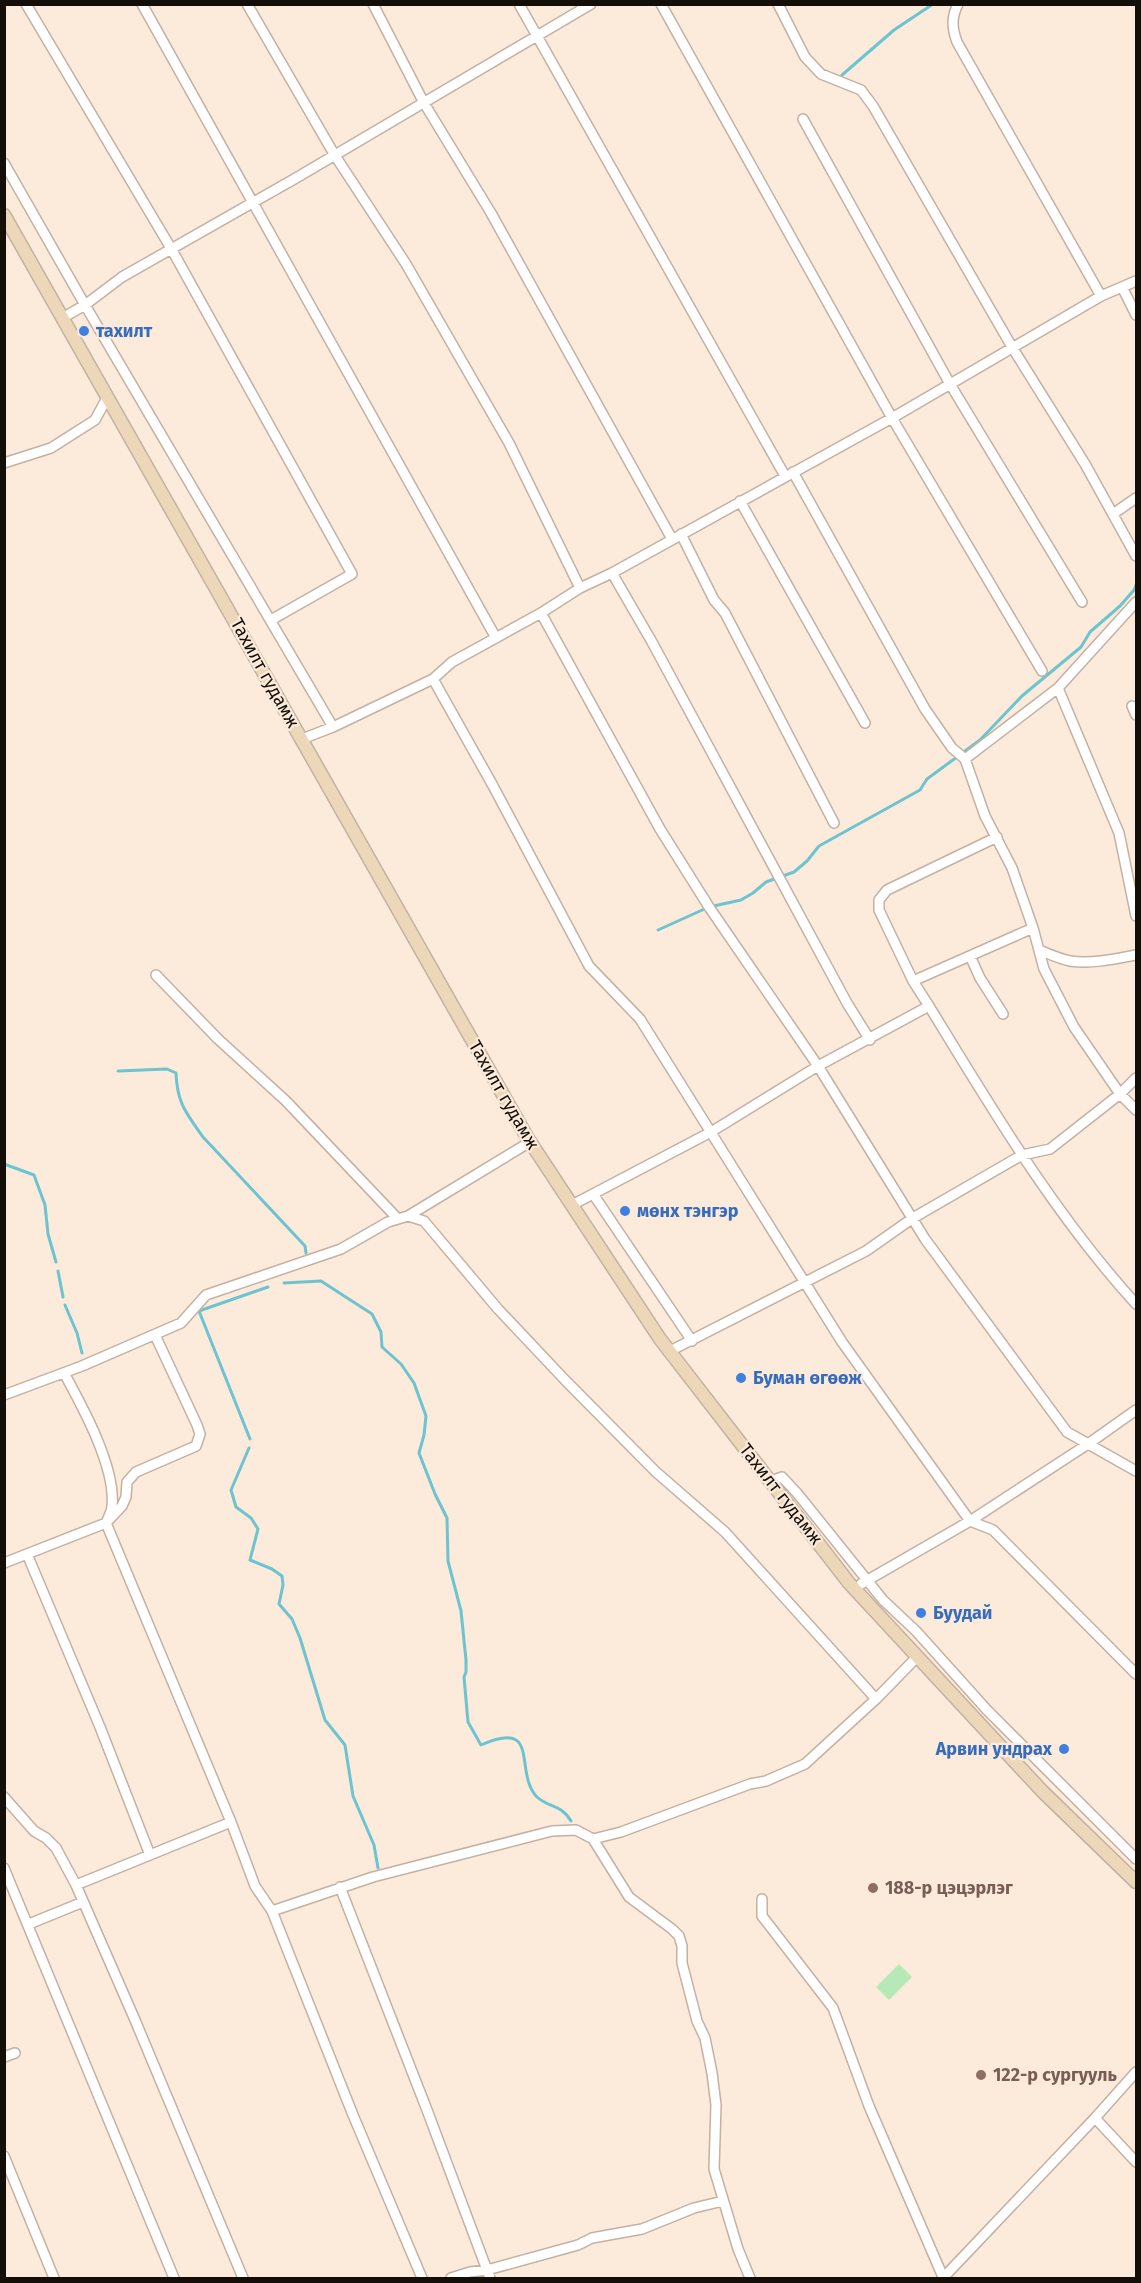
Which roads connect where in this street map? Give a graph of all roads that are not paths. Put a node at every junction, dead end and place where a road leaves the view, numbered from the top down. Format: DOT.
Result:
graph roads {
  1 [pos="26,4"];
  2 [pos="142,4"];
  3 [pos="247,4"];
  4 [pos="373,4"];
  5 [pos="519,4"];
  6 [pos="591,4"];
  7 [pos="660,4"];
  8 [pos="778,4"];
  9 [pos="958,4"];
  10 [pos="537,37"];
  11 [pos="424,103"];
  12 [pos="803,119"];
  13 [pos="334,154"];
  14 [pos="4,163"];
  15 [pos="252,204"];
  16 [pos="4,214"];
  17 [pos="172,250"];
  18 [pos="1137,281"];
  19 [pos="1122,287"];
  20 [pos="1101,296"];
  21 [pos="85,305"];
  22 [pos="1137,315"];
  23 [pos="64,317"];
  24 [pos="1012,347"];
  25 [pos="950,384"];
  26 [pos="108,396"];
  27 [pos="892,418"];
  28 [pos="4,463"];
  29 [pos="789,474"];
  30 [pos="1137,498"];
  31 [pos="740,501"];
  32 [pos="1113,514"];
  33 [pos="681,534"];
  34 [pos="672,539"];
  35 [pos="1137,556"];
  36 [pos="612,573"];
  37 [pos="580,588"];
  38 [pos="1082,602"];
  39 [pos="1137,602"];
  40 [pos="541,612"];
  41 [pos="271,620"];
  42 [pos="496,638"];
  43 [pos="1042,670"];
  44 [pos="434,679"];
  45 [pos="1058,688"];
  46 [pos="865,723"];
  47 [pos="333,727"];
  48 [pos="302,739"];
  49 [pos="965,759"];
  50 [pos="834,823"];
  51 [pos="997,837"];
  52 [pos="1137,916"];
  53 [pos="1034,928"];
  54 [pos="1039,950"];
  55 [pos="1137,955"];
  56 [pos="970,956"];
  57 [pos="156,975"];
  58 [pos="913,981"];
  59 [pos="929,1006"];
  60 [pos="1004,1014"];
  61 [pos="870,1040"];
  62 [pos="818,1066"];
  63 [pos="1137,1078"];
  64 [pos="1120,1094"];
  65 [pos="1137,1110"];
  66 [pos="711,1132"];
  67 [pos="530,1142"];
  68 [pos="1022,1155"];
  69 [pos="593,1194"];
  70 [pos="572,1205"];
  71 [pos="408,1216"];
  72 [pos="913,1218"];
  73 [pos="398,1219"];
  74 [pos="804,1281"];
  75 [pos="1137,1304"];
  76 [pos="155,1335"];
  77 [pos="692,1341"];
  78 [pos="670,1351"];
  79 [pos="64,1372"];
  80 [pos="4,1395"];
  81 [pos="1137,1410"];
  82 [pos="1088,1444"];
  83 [pos="1137,1471"];
  84 [pos="771,1481"];
  85 [pos="970,1521"];
  86 [pos="106,1523"];
  87 [pos="27,1554"];
  88 [pos="4,1563"];
  89 [pos="866,1581"];
  90 [pos="854,1588"];
  91 [pos="917,1657"];
  92 [pos="1137,1674"];
  93 [pos="876,1700"];
  94 [pos="1057,1780"];
  95 [pos="1042,1791"];
  96 [pos="4,1797"];
  97 [pos="231,1822"];
  98 [pos="1110,1833"];
  99 [pos="593,1839"];
  100 [pos="1099,1846"];
  101 [pos="150,1855"];
  102 [pos="1137,1859"];
  103 [pos="4,1868"];
  104 [pos="1137,1882"];
  105 [pos="76,1886"];
  106 [pos="340,1887"];
  107 [pos="762,1899"];
  108 [pos="83,1902"];
  109 [pos="272,1911"];
  110 [pos="29,1924"];
  111 [pos="15,2053"];
  112 [pos="4,2056"];
  113 [pos="1137,2072"];
  114 [pos="1095,2118"];
  115 [pos="4,2156"];
  116 [pos="1137,2162"];
  117 [pos="723,2201"];
  118 [pos="489,2274"];
  119 [pos="54,2278"];
  120 [pos="174,2278"];
  121 [pos="243,2278"];
  122 [pos="422,2278"];
  123 [pos="450,2278"];
  124 [pos="750,2278"];
  125 [pos="943,2278"];
  1 -- 17 [label="street"];
  2 -- 15 [label="street"];
  3 -- 13 [label="street"];
  4 -- 11 [label="street"];
  5 -- 10 [label="street"];
  6 -- 10 [label="street"];
  7 -- 27 [label="street"];
  8 -- 24 [label="street"];
  9 -- 20 [label="street"];
  10 -- 11 [label="street"];
  10 -- 29 [label="street"];
  11 -- 13 [label="street"];
  11 -- 34 [label="street"];
  12 -- 25 [label="street"];
  13 -- 15 [label="street"];
  13 -- 37 [label="street"];
  14 -- 21 [label="street"];
  15 -- 17 [label="street"];
  15 -- 42 [label="street"];
  16 -- 23 [label="main road, Тахилт гудамж"];
  17 -- 21 [label="street"];
  17 -- 41 [label="street"];
  18 -- 19 [label="street"];
  19 -- 20 [label="street"];
  19 -- 22 [label="street"];
  20 -- 24 [label="street"];
  21 -- 23 [label="street"];
  21 -- 41 [label="street"];
  23 -- 26 [label="main road, Тахилт гудамж"];
  24 -- 25 [label="street"];
  24 -- 32 [label="street"];
  25 -- 27 [label="street"];
  25 -- 38 [label="street"];
  26 -- 28 [label="street"];
  26 -- 48 [label="main road, Тахилт гудамж"];
  27 -- 29 [label="street"];
  27 -- 43 [label="street"];
  29 -- 31 [label="street"];
  29 -- 49 [label="street"];
  30 -- 32 [label="street"];
  31 -- 33 [label="street"];
  31 -- 46 [label="street"];
  32 -- 35 [label="street"];
  33 -- 34 [label="street"];
  33 -- 50 [label="street"];
  34 -- 36 [label="street"];
  36 -- 37 [label="street"];
  36 -- 61 [label="street"];
  37 -- 40 [label="street"];
  39 -- 45 [label="street"];
  40 -- 42 [label="street"];
  40 -- 62 [label="street"];
  41 -- 47 [label="street"];
  42 -- 44 [label="street"];
  44 -- 47 [label="street"];
  44 -- 66 [label="street"];
  45 -- 49 [label="street"];
  45 -- 52 [label="street"];
  47 -- 48 [label="street"];
  48 -- 67 [label="main road, Тахилт гудамж"];
  49 -- 51 [label="street"];
  51 -- 53 [label="street"];
  51 -- 58 [label="street"];
  53 -- 54 [label="street"];
  53 -- 56 [label="street"];
  54 -- 55 [label="street"];
  54 -- 64 [label="street"];
  56 -- 58 [label="street"];
  56 -- 60 [label="street"];
  57 -- 73 [label="street"];
  58 -- 59 [label="street"];
  59 -- 61 [label="street"];
  59 -- 68 [label="street"];
  61 -- 62 [label="street"];
  62 -- 66 [label="street"];
  62 -- 72 [label="street"];
  63 -- 64 [label="street"];
  64 -- 65 [label="street"];
  64 -- 68 [label="street"];
  66 -- 69 [label="street"];
  66 -- 74 [label="street"];
  67 -- 70 [label="main road, Тахилт гудамж"];
  67 -- 71 [label="street"];
  68 -- 72 [label="street"];
  68 -- 75 [label="street"];
  69 -- 70 [label="street"];
  69 -- 77 [label="street"];
  70 -- 78 [label="main road, Тахилт гудамж"];
  71 -- 73 [label="street"];
  71 -- 93 [label="street"];
  72 -- 74 [label="street"];
  72 -- 82 [label="street"];
  73 -- 76 [label="street"];
  74 -- 77 [label="street"];
  74 -- 85 [label="street"];
  76 -- 79 [label="street"];
  76 -- 86 [label="street"];
  77 -- 78 [label="street"];
  78 -- 84 [label="main road, Тахилт гудамж"];
  79 -- 80 [label="street"];
  79 -- 86 [label="street"];
  81 -- 82 [label="street"];
  82 -- 83 [label="street"];
  82 -- 85 [label="street"];
  84 -- 89 [label="street"];
  84 -- 90 [label="main road, Тахилт гудамж"];
  85 -- 89 [label="street"];
  85 -- 92 [label="street"];
  86 -- 87 [label="street"];
  86 -- 97 [label="street"];
  87 -- 88 [label="street"];
  87 -- 101 [label="street"];
  89 -- 90 [label="street"];
  89 -- 94 [label="street"];
  90 -- 91 [label="main road, Тахилт гудамж"];
  91 -- 93 [label="street"];
  91 -- 95 [label="main road, Тахилт гудамж"];
  93 -- 99 [label="street"];
  94 -- 95 [label="street"];
  94 -- 98 [label="street"];
  95 -- 100 [label="main road, Тахилт гудамж"];
  96 -- 105 [label="street"];
  97 -- 101 [label="street"];
  97 -- 109 [label="street"];
  98 -- 100 [label="street"];
  98 -- 102 [label="street"];
  99 -- 106 [label="street"];
  99 -- 117 [label="street"];
  100 -- 104 [label="main road, Тахилт гудамж"];
  101 -- 105 [label="street"];
  103 -- 110 [label="street"];
  105 -- 108 [label="street"];
  106 -- 109 [label="street"];
  106 -- 118 [label="street"];
  107 -- 125 [label="street"];
  108 -- 110 [label="street"];
  108 -- 121 [label="street"];
  109 -- 122 [label="street"];
  110 -- 120 [label="street"];
  111 -- 112 [label="street"];
  113 -- 114 [label="street"];
  114 -- 116 [label="street"];
  114 -- 125 [label="street"];
  115 -- 119 [label="street"];
  117 -- 118 [label="street"];
  117 -- 124 [label="street"];
  118 -- 123 [label="street"];
}
